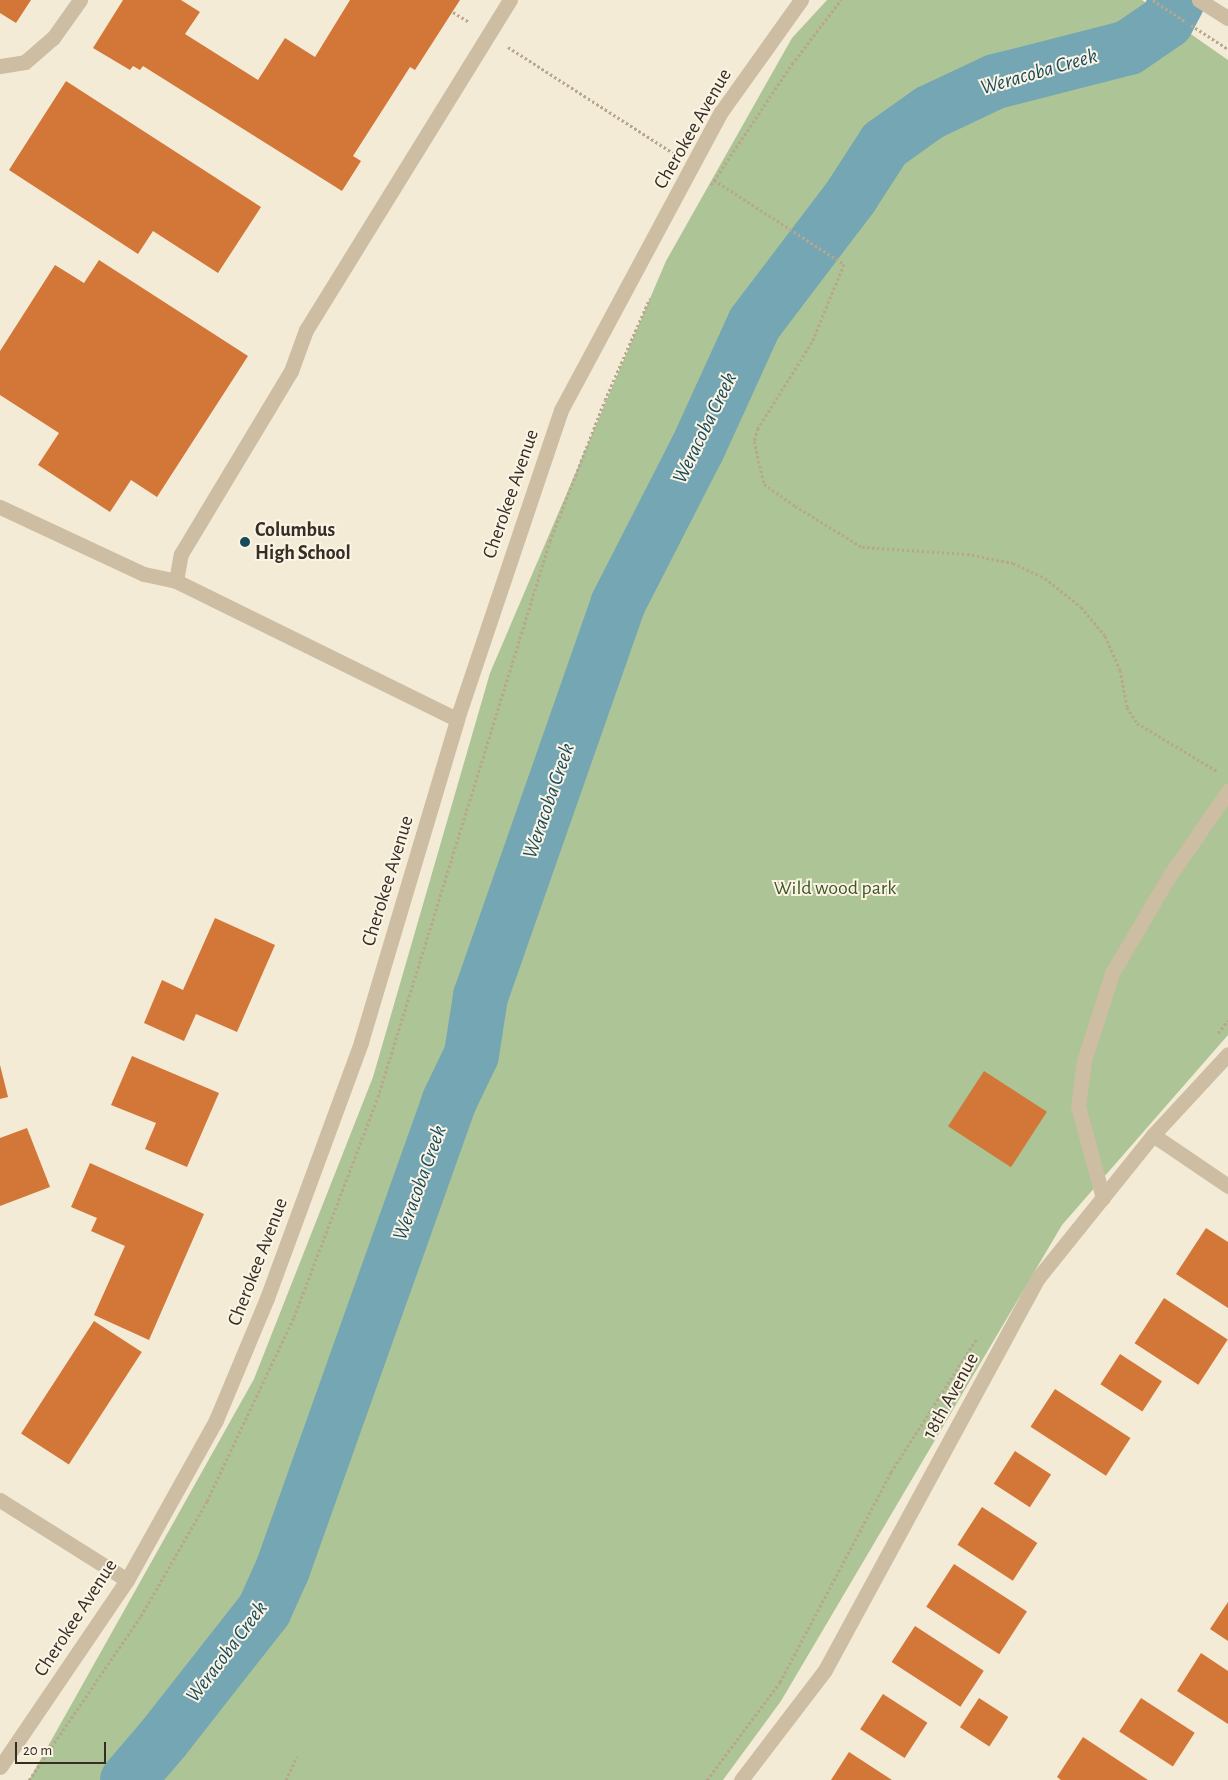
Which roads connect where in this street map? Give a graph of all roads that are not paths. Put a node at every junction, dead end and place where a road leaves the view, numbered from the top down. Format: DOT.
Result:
graph roads {
  1 [pos="80,0"];
  2 [pos="510,0"];
  3 [pos="801,0"];
  4 [pos="1199,0"];
  5 [pos="1228,18"];
  6 [pos="0,66"];
  7 [pos="0,507"];
  8 [pos="176,581"];
  9 [pos="457,719"];
  10 [pos="1228,791"];
  11 [pos="1228,1054"];
  12 [pos="1153,1135"];
  13 [pos="1228,1186"];
  14 [pos="1103,1198"];
  15 [pos="0,1500"];
  16 [pos="127,1580"];
  17 [pos="0,1767"];
  18 [pos="741,1780"];
  1 -- 6 [label="street"];
  2 -- 8 [label="street"];
  3 -- 9 [label="street, Cherokee Avenue"];
  4 -- 5 [label="street"];
  7 -- 8 [label="street"];
  8 -- 9 [label="street"];
  9 -- 16 [label="street, Cherokee Avenue"];
  10 -- 14 [label="street"];
  11 -- 12 [label="street, 18th Avenue"];
  12 -- 13 [label="street"];
  12 -- 14 [label="street, 18th Avenue"];
  14 -- 18 [label="street, 18th Avenue"];
  15 -- 16 [label="street"];
  16 -- 17 [label="street, Cherokee Avenue"];
}
